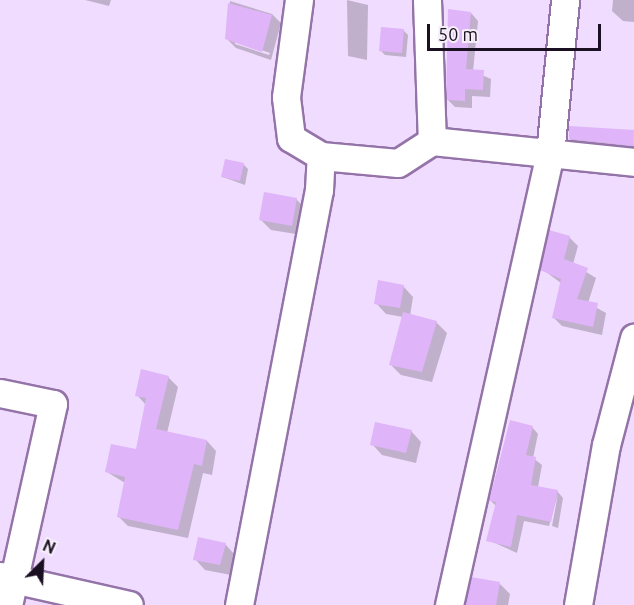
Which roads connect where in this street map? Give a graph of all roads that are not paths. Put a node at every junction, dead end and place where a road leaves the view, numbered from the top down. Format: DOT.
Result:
graph roads {
  1 [pos="299,0"];
  2 [pos="427,0"];
  3 [pos="565,0"];
  4 [pos="432,141"];
  5 [pos="550,154"];
  6 [pos="321,156"];
  7 [pos="634,162"];
  8 [pos="634,338"];
  9 [pos="0,393"];
  10 [pos="7,577"];
  11 [pos="8,605"];
  12 [pos="129,605"];
  13 [pos="239,605"];
  14 [pos="449,605"];
  15 [pos="578,605"];
  1 -- 6 [label="street"];
  2 -- 4 [label="street"];
  3 -- 5 [label="street"];
  4 -- 5 [label="street"];
  4 -- 6 [label="street"];
  5 -- 7 [label="street"];
  5 -- 14 [label="street"];
  6 -- 13 [label="street"];
  8 -- 15 [label="street"];
  9 -- 10 [label="street"];
  10 -- 11 [label="street"];
  10 -- 12 [label="street"];
}
